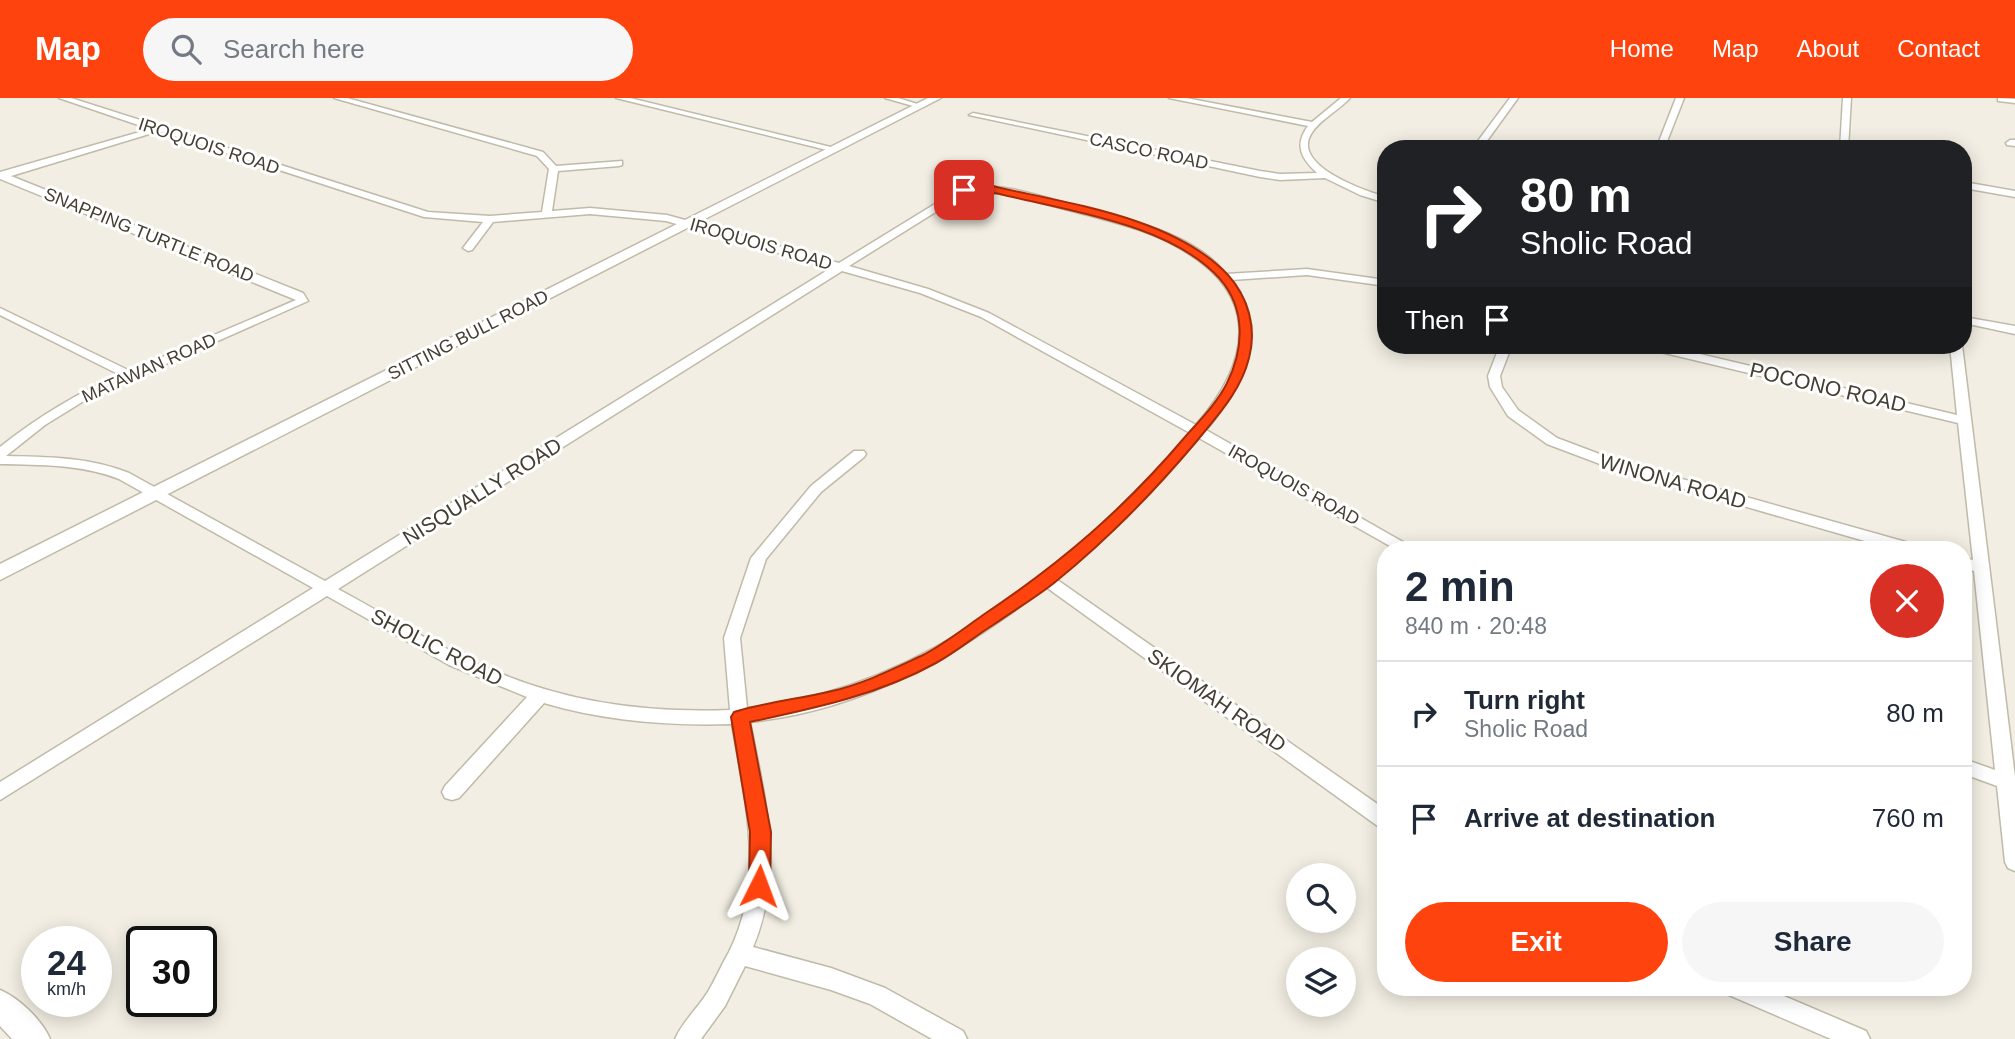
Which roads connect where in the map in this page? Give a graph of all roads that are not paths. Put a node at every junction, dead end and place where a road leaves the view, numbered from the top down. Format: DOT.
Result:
graph roads {
  1 [pos="63,98"];
  2 [pos="100,98"];
  3 [pos="338,98"];
  4 [pos="620,98"];
  5 [pos="890,98"];
  6 [pos="936,98"];
  7 [pos="1346,98"];
  8 [pos="1514,98"];
  9 [pos="1680,98"];
  10 [pos="1847,98"];
  11 [pos="1179,99"];
  12 [pos="2001,99"];
  13 [pos="2015,101"];
  14 [pos="80,103"];
  15 [pos="920,106"];
  16 [pos="973,115"];
  17 [pos="1317,125"];
  18 [pos="158,130"];
  19 [pos="1483,140"];
  20 [pos="1664,140"];
  21 [pos="1845,140"];
  22 [pos="835,149"];
  23 [pos="619,163"];
  24 [pos="554,169"];
  25 [pos="1,175"];
  26 [pos="1326,175"];
  27 [pos="1972,187"];
  28 [pos="964,190"];
  29 [pos="2015,194"];
  30 [pos="1377,197"];
  31 [pos="547,214"];
  32 [pos="490,219"];
  33 [pos="688,223"];
  34 [pos="468,247"];
  35 [pos="840,267"];
  36 [pos="1224,277"];
  37 [pos="1377,282"];
  38 [pos="299,295"];
  39 [pos="0,311"];
  40 [pos="1972,322"];
  41 [pos="2015,330"];
  42 [pos="1503,354"];
  43 [pos="1686,354"];
  44 [pos="1957,354"];
  45 [pos="130,375"];
  46 [pos="1966,421"];
  47 [pos="1198,431"];
  48 [pos="0,454"];
  49 [pos="859,454"];
  50 [pos="0,460"];
  51 [pos="156,494"];
  52 [pos="1394,541"];
  53 [pos="1883,541"];
  54 [pos="1972,565"];
  55 [pos="1982,568"];
  56 [pos="0,573"];
  57 [pos="1047,580"];
  58 [pos="326,589"];
  59 [pos="540,695"];
  60 [pos="740,717"];
  61 [pos="1972,770"];
  62 [pos="2011,783"];
  63 [pos="0,792"];
  64 [pos="452,792"];
  65 [pos="1377,815"];
  66 [pos="2015,862"];
  67 [pos="739,954"];
  68 [pos="1758,996"];
  69 [pos="0,1005"];
  70 [pos="34,1039"];
  71 [pos="687,1039"];
  72 [pos="955,1039"];
  73 [pos="1858,1039"];
  1 -- 14 [label="street, IROQUOIS ROAD"];
  2 -- 14 [label="street"];
  3 -- 24 [label="street"];
  4 -- 22 [label="street"];
  5 -- 15 [label="street"];
  6 -- 15 [label="street, SITTING BULL ROAD"];
  7 -- 17 [label="street"];
  8 -- 19 [label="street"];
  9 -- 20 [label="street"];
  10 -- 21 [label="street"];
  11 -- 17 [label="street"];
  12 -- 13 [label="street"];
  14 -- 18 [label="street, IROQUOIS ROAD"];
  15 -- 22 [label="street, SITTING BULL ROAD"];
  16 -- 26 [label="street, CASCO ROAD"];
  17 -- 26 [label="street"];
  18 -- 25 [label="street"];
  18 -- 32 [label="street, IROQUOIS ROAD"];
  22 -- 33 [label="street, SITTING BULL ROAD"];
  23 -- 24 [label="street"];
  24 -- 31 [label="street"];
  25 -- 38 [label="street, SNAPPING TURTLE ROAD"];
  26 -- 30 [label="street"];
  27 -- 29 [label="street"];
  28 -- 35 [label="street, NISQUALLY ROAD"];
  28 -- 36 [label="street, SHOLIC ROAD"];
  31 -- 32 [label="street, IROQUOIS ROAD"];
  31 -- 33 [label="street, IROQUOIS ROAD"];
  32 -- 34 [label="street"];
  33 -- 35 [label="street, IROQUOIS ROAD"];
  33 -- 51 [label="street, SITTING BULL ROAD"];
  35 -- 47 [label="street, IROQUOIS ROAD"];
  35 -- 58 [label="street, NISQUALLY ROAD"];
  36 -- 37 [label="street"];
  36 -- 47 [label="street, SHOLIC ROAD"];
  38 -- 45 [label="street, MATAWAN ROAD"];
  39 -- 45 [label="street"];
  40 -- 41 [label="street"];
  42 -- 53 [label="street, WINONA ROAD"];
  43 -- 46 [label="street, POCONO ROAD"];
  44 -- 46 [label="street"];
  45 -- 48 [label="street, MATAWAN ROAD"];
  46 -- 55 [label="street"];
  47 -- 52 [label="street, IROQUOIS ROAD"];
  47 -- 57 [label="street, SHOLIC ROAD"];
  49 -- 60 [label="street"];
  50 -- 51 [label="street, SHOLIC ROAD"];
  51 -- 56 [label="street, SITTING BULL ROAD"];
  51 -- 58 [label="street, SHOLIC ROAD"];
  54 -- 55 [label="street"];
  55 -- 62 [label="street"];
  57 -- 60 [label="street, SHOLIC ROAD"];
  57 -- 65 [label="street, SKIOMAH ROAD"];
  58 -- 59 [label="street, SHOLIC ROAD"];
  58 -- 63 [label="street, NISQUALLY ROAD"];
  59 -- 60 [label="street, SHOLIC ROAD"];
  59 -- 64 [label="street"];
  60 -- 67 [label="street"];
  61 -- 62 [label="street"];
  62 -- 66 [label="street"];
  67 -- 71 [label="street"];
  67 -- 72 [label="street"];
  68 -- 73 [label="street"];
  69 -- 70 [label="street"];
}
